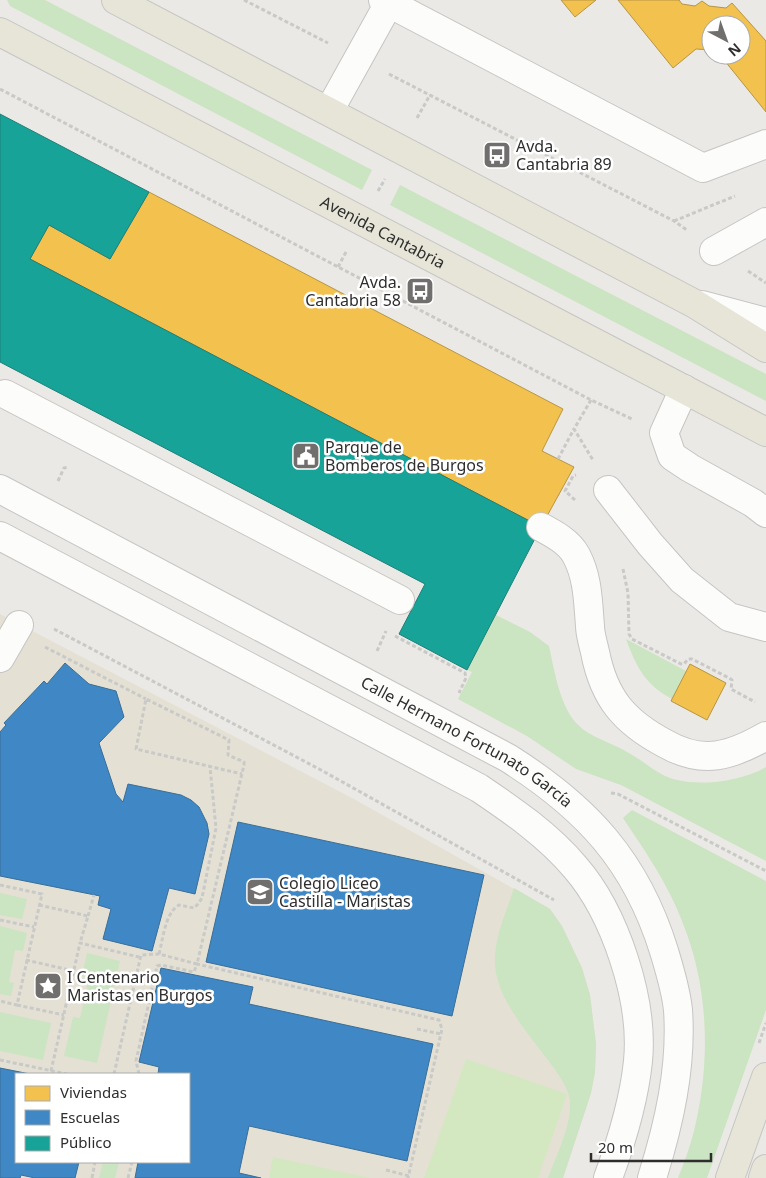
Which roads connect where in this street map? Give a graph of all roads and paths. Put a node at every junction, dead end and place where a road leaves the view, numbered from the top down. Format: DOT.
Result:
graph roads {
  1 [pos="116,0"];
  2 [pos="386,2"];
  3 [pos="0,32"];
  4 [pos="0,89"];
  5 [pos="430,95"];
  6 [pos="329,111"];
  7 [pos="766,144"];
  8 [pos="386,178"];
  9 [pos="738,195"];
  10 [pos="375,197"];
  11 [pos="674,221"];
  12 [pos="766,222"];
  13 [pos="714,251"];
  14 [pos="766,282"];
  15 [pos="695,304"];
  16 [pos="766,322"];
  17 [pos="766,348"];
  18 [pos="684,389"];
  19 [pos="2,397"];
  20 [pos="591,400"];
  21 [pos="574,429"];
  22 [pos="766,432"];
  23 [pos="664,434"];
  24 [pos="558,459"];
  25 [pos="594,461"];
  26 [pos="71,466"];
  27 [pos="584,473"];
  28 [pos="55,485"];
  29 [pos="0,489"];
  30 [pos="608,490"];
  31 [pos="579,503"];
  32 [pos="766,513"];
  33 [pos="541,526"];
  34 [pos="0,536"];
  35 [pos="622,566"];
  36 [pos="400,600"];
  37 [pos="19,624"];
  38 [pos="766,627"];
  39 [pos="51,628"];
  40 [pos="0,658"];
  41 [pos="374,658"];
  42 [pos="71,660"];
  43 [pos="458,694"];
  44 [pos="146,699"];
  45 [pos="761,700"];
  46 [pos="766,736"];
  47 [pos="210,767"];
  48 [pos="242,774"];
  49 [pos="618,794"];
  50 [pos="766,871"];
  51 [pos="0,885"];
  52 [pos="94,895"];
  53 [pos="559,902"];
  54 [pos="39,905"];
  55 [pos="88,916"];
  56 [pos="0,920"];
  57 [pos="34,927"];
  58 [pos="80,943"];
  59 [pos="159,954"];
  60 [pos="139,957"];
  61 [pos="26,960"];
  62 [pos="197,964"];
  63 [pos="74,971"];
  64 [pos="0,1001"];
  65 [pos="17,1005"];
  66 [pos="64,1015"];
  67 [pos="417,1029"];
  68 [pos="441,1034"];
  69 [pos="0,1060"];
  70 [pos="51,1071"];
  71 [pos="62,1073"];
  72 [pos="114,1073"];
  73 [pos="139,1073"];
  74 [pos="766,1076"];
  75 [pos="96,1163"];
  76 [pos="132,1163"];
  77 [pos="766,1169"];
  78 [pos="386,1170"];
  79 [pos="409,1177"];
  80 [pos="92,1178"];
  81 [pos="128,1178"];
  82 [pos="608,1178"];
  83 [pos="652,1178"];
  84 [pos="730,1178"];
  85 [pos="762,1178"];
  1 -- 6 [label="main road"];
  2 -- 6 [label="street"];
  2 -- 7 [label="street"];
  3 -- 18 [label="main road, Avenida Cantabria"];
  4 -- 20 [label="path"];
  5 -- 11 [label="path"];
  6 -- 15 [label="main road"];
  8 -- 10 [label="path"];
  9 -- 11 [label="path"];
  11 -- 13 [label="path"];
  12 -- 13 [label="street"];
  13 -- 14 [label="path"];
  15 -- 16 [label="street"];
  15 -- 17 [label="main road"];
  18 -- 22 [label="main road, Avenida Cantabria"];
  18 -- 23 [label="street"];
  19 -- 36 [label="street"];
  20 -- 21 [label="path"];
  20 -- 23 [label="path"];
  21 -- 24 [label="path"];
  21 -- 25 [label="path"];
  23 -- 32 [label="street"];
  26 -- 28 [label="path"];
  27 -- 31 [label="path"];
  29 -- 83 [label="street, Calle Hermano Fortunato García"];
  30 -- 38 [label="street"];
  33 -- 46 [label="street"];
  34 -- 82 [label="street, Calle Hermano Fortunato García"];
  35 -- 45 [label="path"];
  37 -- 40 [label="street"];
  39 -- 53 [label="path"];
  41 -- 43 [label="path"];
  42 -- 44 [label="path"];
  44 -- 47 [label="path"];
  44 -- 48 [label="path"];
  47 -- 48 [label="path"];
  47 -- 59 [label="path"];
  48 -- 62 [label="path"];
  49 -- 50 [label="path"];
  51 -- 54 [label="path"];
  52 -- 55 [label="path"];
  54 -- 55 [label="path"];
  54 -- 57 [label="path"];
  55 -- 58 [label="path"];
  56 -- 57 [label="path"];
  57 -- 61 [label="path"];
  58 -- 60 [label="path"];
  58 -- 63 [label="path"];
  59 -- 60 [label="path"];
  59 -- 62 [label="path"];
  60 -- 72 [label="path"];
  61 -- 63 [label="path"];
  61 -- 65 [label="path"];
  62 -- 68 [label="path"];
  62 -- 73 [label="path"];
  63 -- 66 [label="path"];
  64 -- 65 [label="path"];
  65 -- 66 [label="path"];
  66 -- 70 [label="path"];
  67 -- 68 [label="path"];
  68 -- 79 [label="path"];
  69 -- 70 [label="path"];
  70 -- 71 [label="path"];
  74 -- 84 [label="main road"];
  75 -- 80 [label="path"];
  76 -- 81 [label="path"];
  77 -- 85 [label="main road"];
  78 -- 79 [label="path"];
}
